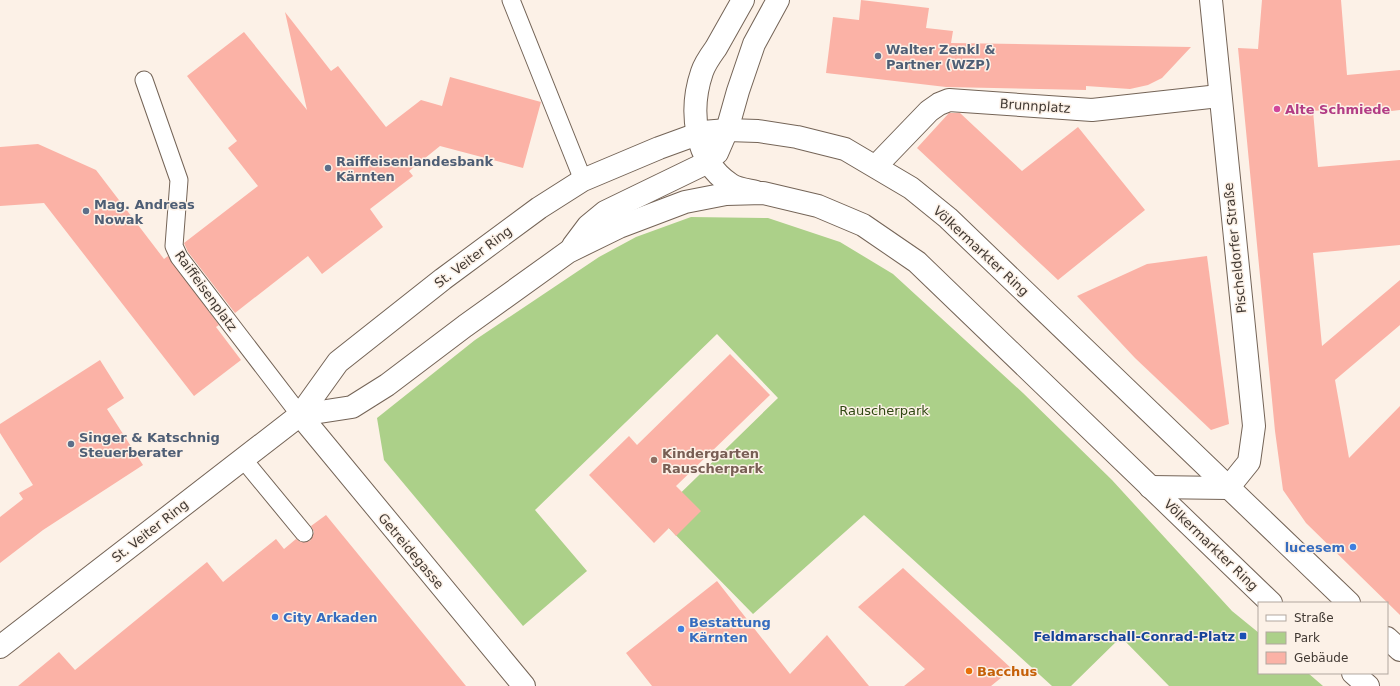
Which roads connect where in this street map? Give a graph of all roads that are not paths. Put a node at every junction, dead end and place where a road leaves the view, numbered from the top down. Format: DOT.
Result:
graph roads {
  1 [pos="511,0"];
  2 [pos="743,0"];
  3 [pos="778,0"];
  4 [pos="1211,0"];
  5 [pos="144,80"];
  6 [pos="1219,96"];
  7 [pos="727,130"];
  8 [pos="699,133"];
  9 [pos="677,140"];
  10 [pos="708,161"];
  11 [pos="876,166"];
  12 [pos="583,180"];
  13 [pos="763,193"];
  14 [pos="726,194"];
  15 [pos="568,252"];
  16 [pos="300,415"];
  17 [pos="243,459"];
  18 [pos="1150,487"];
  19 [pos="1228,488"];
  20 [pos="304,532"];
  21 [pos="1270,602"];
  22 [pos="1347,602"];
  23 [pos="1388,639"];
  24 [pos="0,646"];
  25 [pos="1400,650"];
  26 [pos="1354,674"];
  27 [pos="523,686"];
  28 [pos="1368,686"];
  1 -- 12 [label="lane"];
  2 -- 8 [label="main road"];
  3 -- 7 [label="main road, St. Veiter Ring"];
  4 -- 6 [label="main road, Pischeldorfer Straße"];
  5 -- 16 [label="lane, Raiffeisenplatz"];
  6 -- 11 [label="main road, Brunnplatz"];
  6 -- 19 [label="main road, Pischeldorfer Straße"];
  7 -- 8 [label="main road, Völkermarkter Ring"];
  7 -- 10 [label="main road, St. Veiter Ring"];
  7 -- 11 [label="main road, Völkermarkter Ring"];
  8 -- 9 [label="main road, Völkermarkter Ring"];
  8 -- 10 [label="main road"];
  9 -- 12 [label="main road, St. Veiter Ring"];
  10 -- 13 [label="main road"];
  10 -- 15 [label="main road, St. Veiter Ring"];
  11 -- 19 [label="main road, Völkermarkter Ring"];
  12 -- 16 [label="main road, St. Veiter Ring"];
  13 -- 14 [label="main road, Völkermarkter Ring"];
  13 -- 18 [label="main road, Völkermarkter Ring"];
  14 -- 15 [label="main road, St. Veiter Ring"];
  15 -- 16 [label="main road, St. Veiter Ring"];
  16 -- 17 [label="main road, St. Veiter Ring"];
  16 -- 27 [label="main road, Getreidegasse"];
  17 -- 20 [label="lane"];
  17 -- 24 [label="main road, St. Veiter Ring"];
  18 -- 19 [label="main road, Völkermarkter Ring"];
  18 -- 21 [label="main road, Völkermarkter Ring"];
  19 -- 22 [label="main road, Völkermarkter Ring"];
  23 -- 25 [label="main road"];
  26 -- 28 [label="main road"];
}
